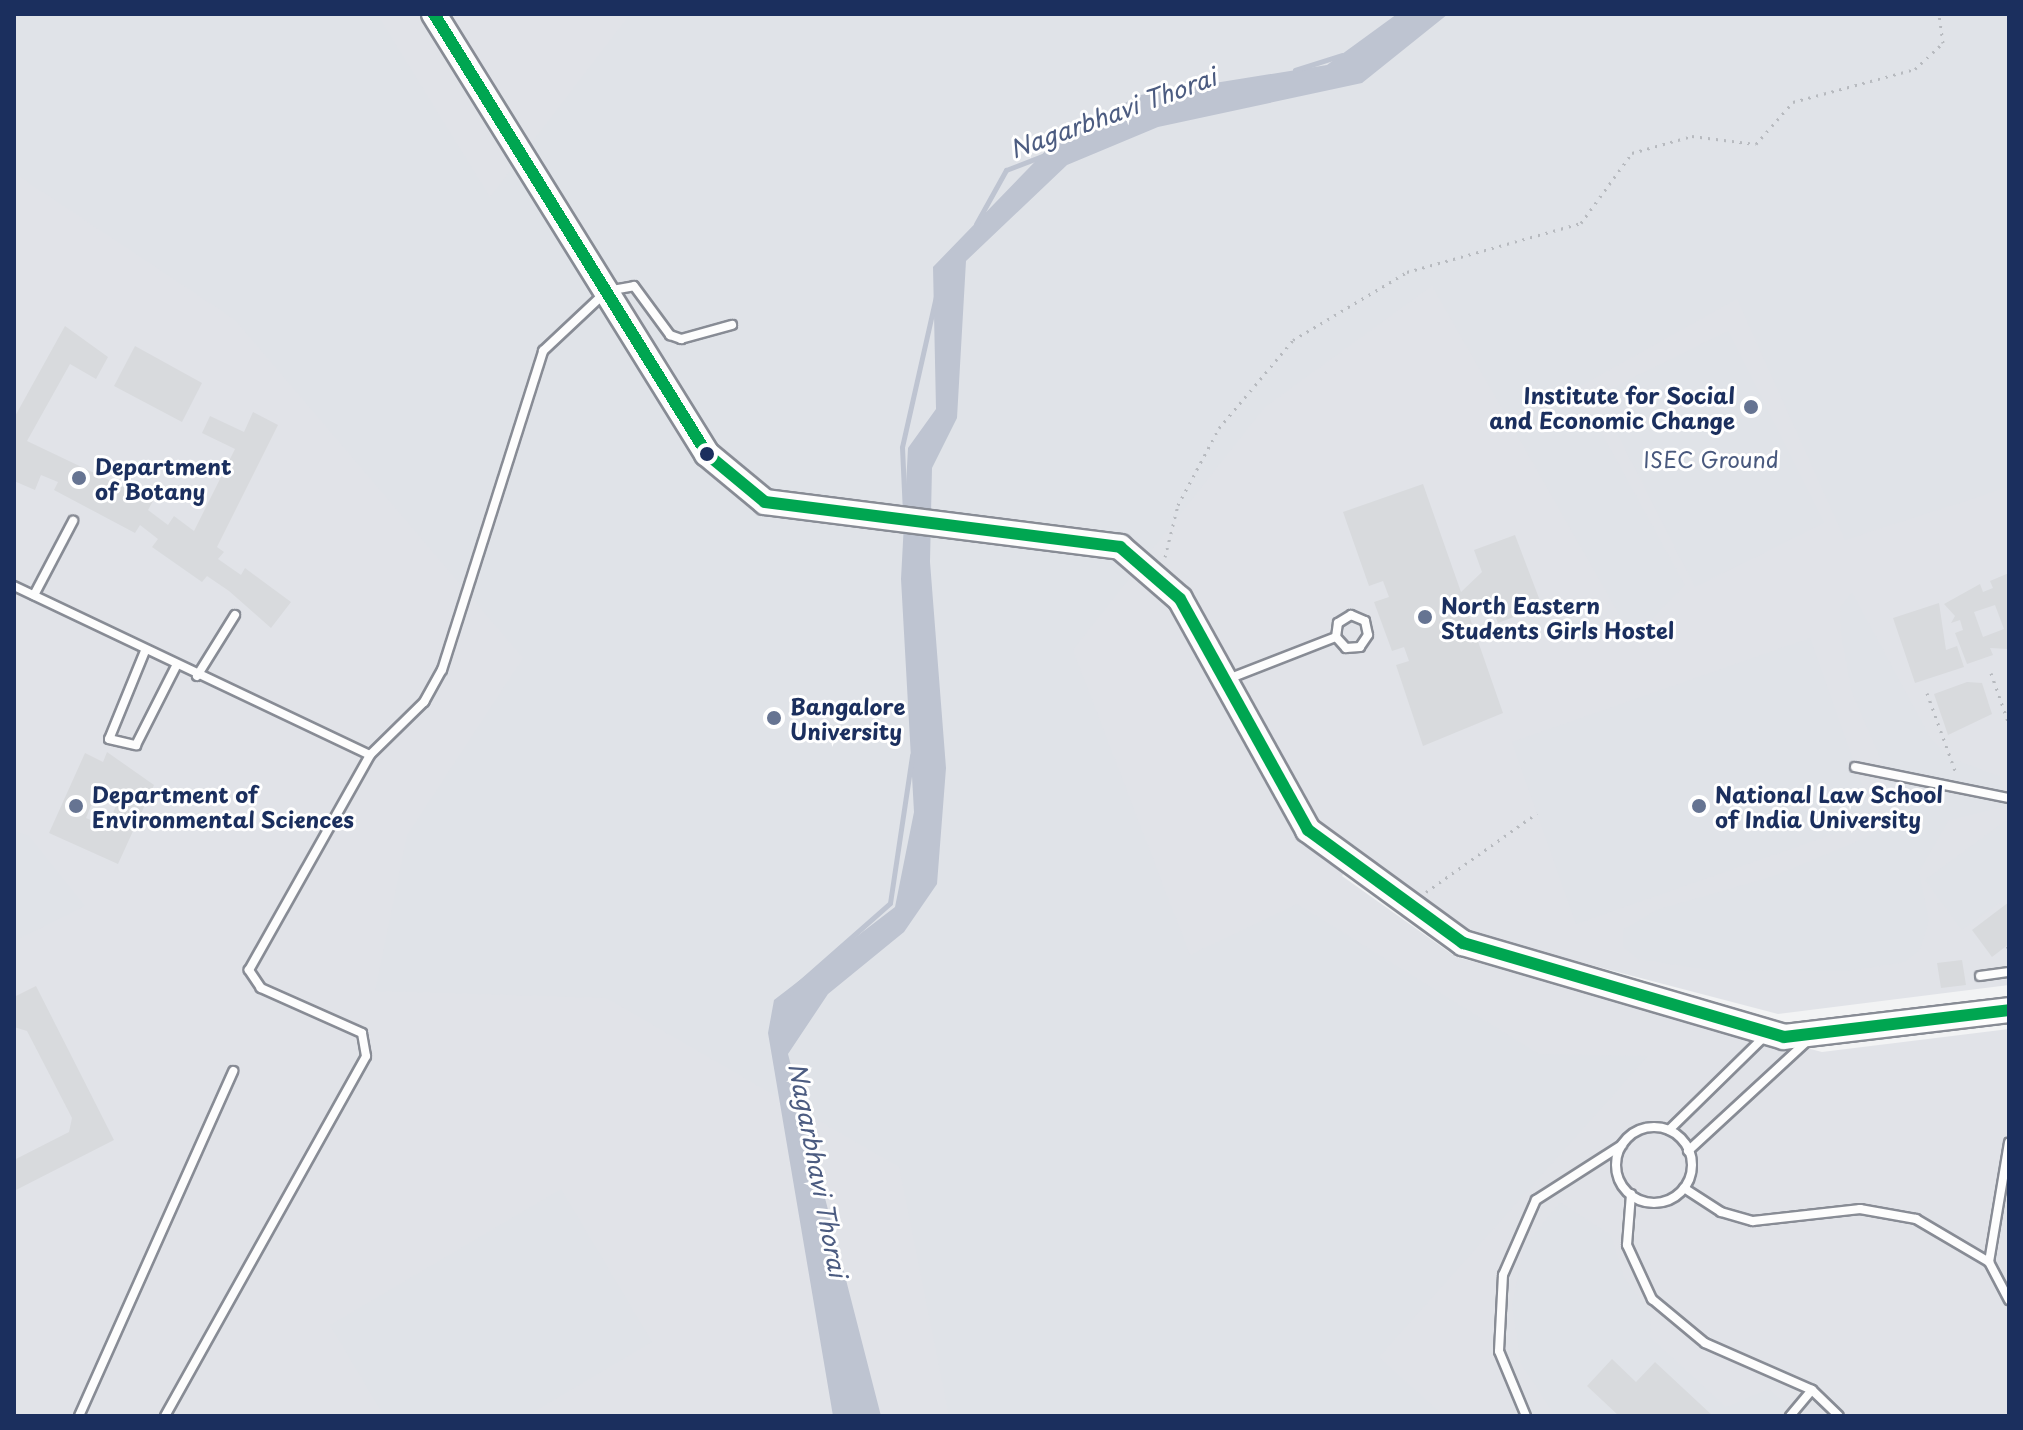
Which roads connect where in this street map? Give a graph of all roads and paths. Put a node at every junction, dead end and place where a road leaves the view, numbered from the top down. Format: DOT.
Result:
graph roads {
  1 [pos="434,14"];
  2 [pos="1939,14"];
  3 [pos="607,291"];
  4 [pos="732,325"];
  5 [pos="73,521"];
  6 [pos="1159,580"];
  7 [pos="14,586"];
  8 [pos="34,595"];
  9 [pos="235,615"];
  10 [pos="1336,637"];
  11 [pos="145,651"];
  12 [pos="176,666"];
  13 [pos="1991,673"];
  14 [pos="197,676"];
  15 [pos="1228,679"];
  16 [pos="1927,693"];
  17 [pos="2009,724"];
  18 [pos="370,755"];
  19 [pos="1855,767"];
  20 [pos="1962,792"];
  21 [pos="2009,798"];
  22 [pos="1537,813"];
  23 [pos="1413,907"];
  24 [pos="2009,972"];
  25 [pos="1980,976"];
  26 [pos="2009,1010"];
  27 [pos="1769,1032"];
  28 [pos="1816,1033"];
  29 [pos="233,1071"];
  30 [pos="1669,1130"];
  31 [pos="2009,1143"];
  32 [pos="1622,1145"];
  33 [pos="1688,1151"];
  34 [pos="1684,1188"];
  35 [pos="1631,1194"];
  36 [pos="1989,1262"];
  37 [pos="2009,1300"];
  38 [pos="1812,1390"];
  39 [pos="79,1416"];
  40 [pos="165,1416"];
  41 [pos="1526,1416"];
  42 [pos="1790,1416"];
  43 [pos="1839,1416"];
  1 -- 3 [label="main road"];
  2 -- 6 [label="path"];
  3 -- 4 [label="lane"];
  3 -- 6 [label="main road"];
  3 -- 18 [label="lane"];
  5 -- 8 [label="lane"];
  6 -- 15 [label="main road"];
  7 -- 8 [label="lane"];
  8 -- 11 [label="lane"];
  9 -- 14 [label="lane"];
  10 -- 10 [label="lane"];
  10 -- 15 [label="lane"];
  11 -- 12 [label="lane"];
  11 -- 12 [label="lane"];
  12 -- 14 [label="lane"];
  13 -- 17 [label="path"];
  14 -- 18 [label="lane"];
  15 -- 23 [label="main road"];
  16 -- 20 [label="path"];
  18 -- 40 [label="lane"];
  19 -- 20 [label="lane"];
  20 -- 21 [label="lane"];
  22 -- 23 [label="path"];
  23 -- 27 [label="main road"];
  24 -- 25 [label="lane"];
  26 -- 28 [label="main road"];
  27 -- 28 [label="main road"];
  27 -- 30 [label="lane"];
  28 -- 33 [label="lane"];
  29 -- 39 [label="lane"];
  30 -- 32 [label="lane"];
  30 -- 33 [label="lane"];
  31 -- 36 [label="lane"];
  32 -- 35 [label="lane"];
  32 -- 41 [label="lane"];
  33 -- 34 [label="lane"];
  34 -- 35 [label="lane"];
  34 -- 36 [label="lane"];
  35 -- 38 [label="lane"];
  36 -- 37 [label="lane"];
  38 -- 42 [label="lane"];
  38 -- 43 [label="lane"];
}
